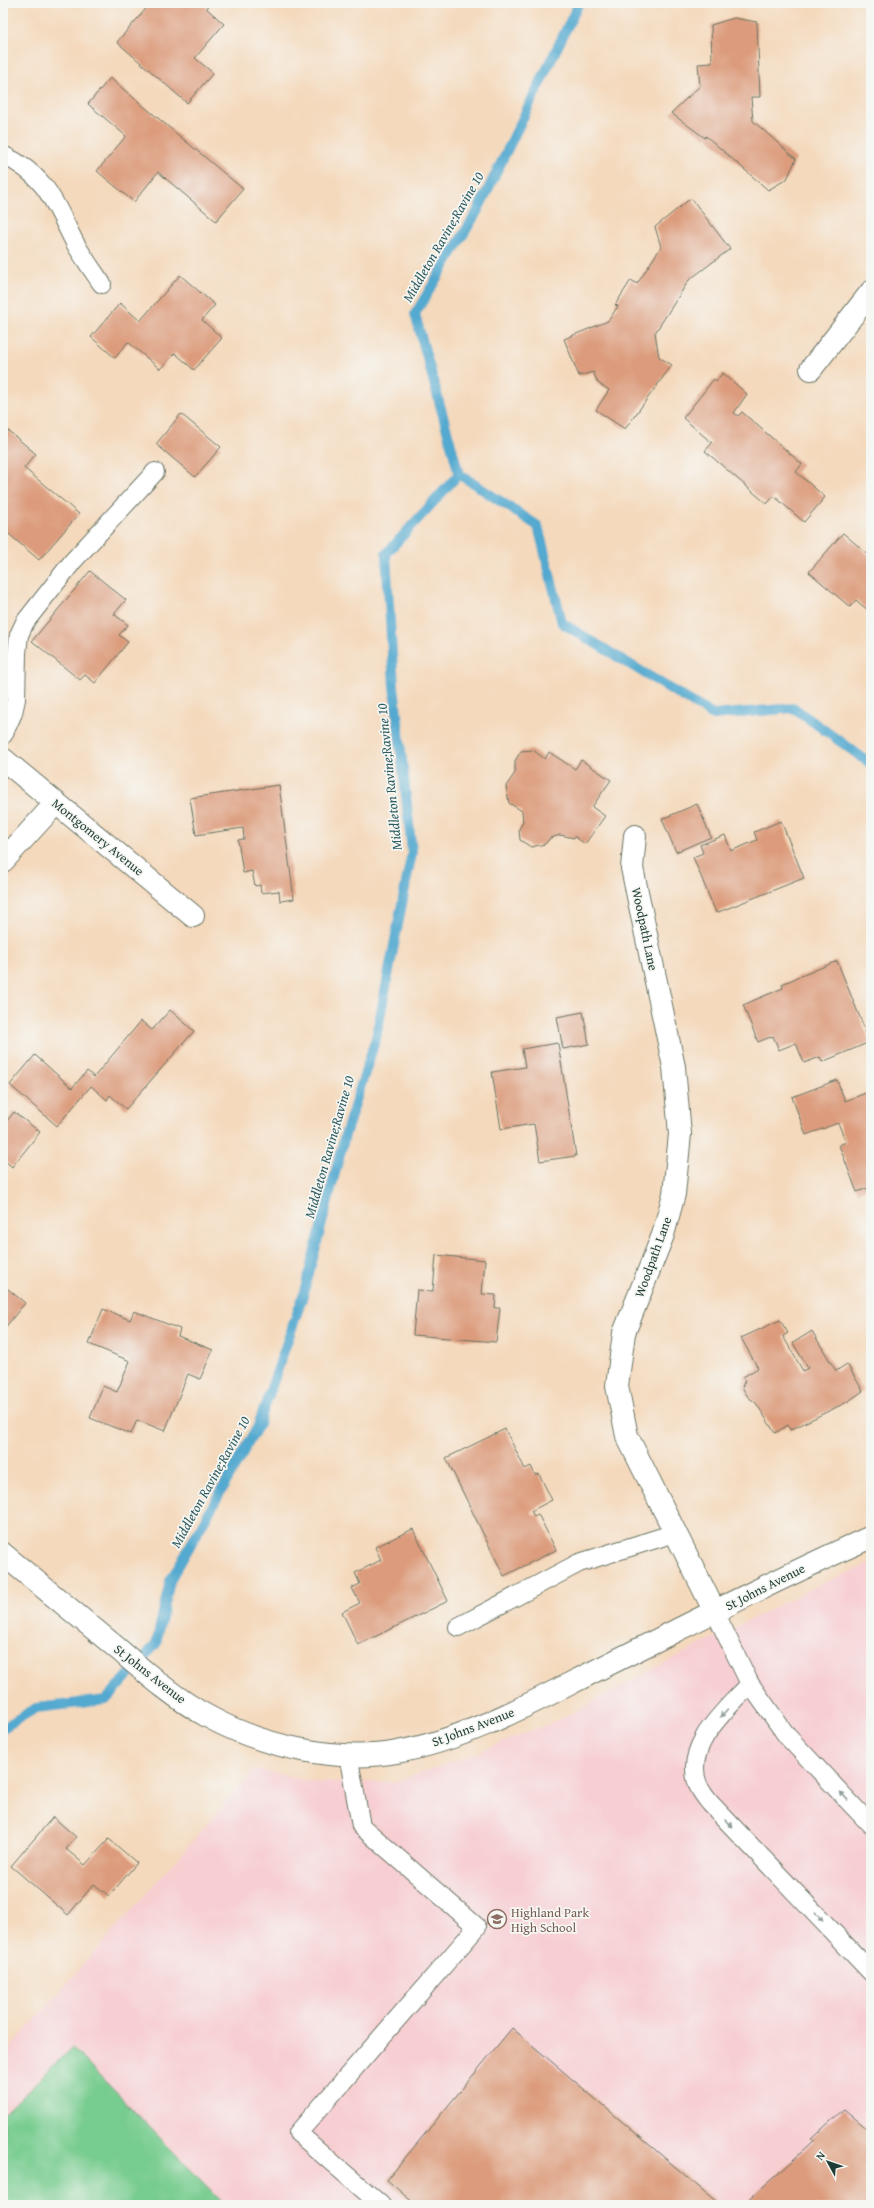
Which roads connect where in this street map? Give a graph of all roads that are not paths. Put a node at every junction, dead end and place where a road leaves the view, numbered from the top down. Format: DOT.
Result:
graph roads {
  1 [pos="3,155"];
  2 [pos="102,284"];
  3 [pos="871,292"];
  4 [pos="810,369"];
  5 [pos="155,472"];
  6 [pos="3,735"];
  7 [pos="3,759"];
  8 [pos="56,803"];
  9 [pos="635,836"];
  10 [pos="3,861"];
  11 [pos="193,916"];
  12 [pos="676,1533"];
  13 [pos="871,1537"];
  14 [pos="3,1554"];
  15 [pos="715,1612"];
  16 [pos="458,1627"];
  17 [pos="750,1684"];
  18 [pos="348,1754"];
  19 [pos="871,1825"];
  20 [pos="871,1972"];
  21 [pos="381,2205"];
  1 -- 2 [label="lane"];
  3 -- 4 [label="street"];
  5 -- 6 [label="lane"];
  7 -- 8 [label="street, Montgomery Avenue"];
  8 -- 10 [label="street"];
  8 -- 11 [label="street, Montgomery Avenue"];
  9 -- 12 [label="street, Woodpath Lane"];
  12 -- 15 [label="street, Woodpath Lane"];
  12 -- 16 [label="lane"];
  13 -- 15 [label="street, St Johns Avenue"];
  14 -- 18 [label="street, St Johns Avenue"];
  15 -- 17 [label="lane"];
  15 -- 18 [label="street, St Johns Avenue"];
  19 -- 17 [label="lane, one-way"];
  17 -- 20 [label="lane, one-way"];
  18 -- 21 [label="lane"];
}
